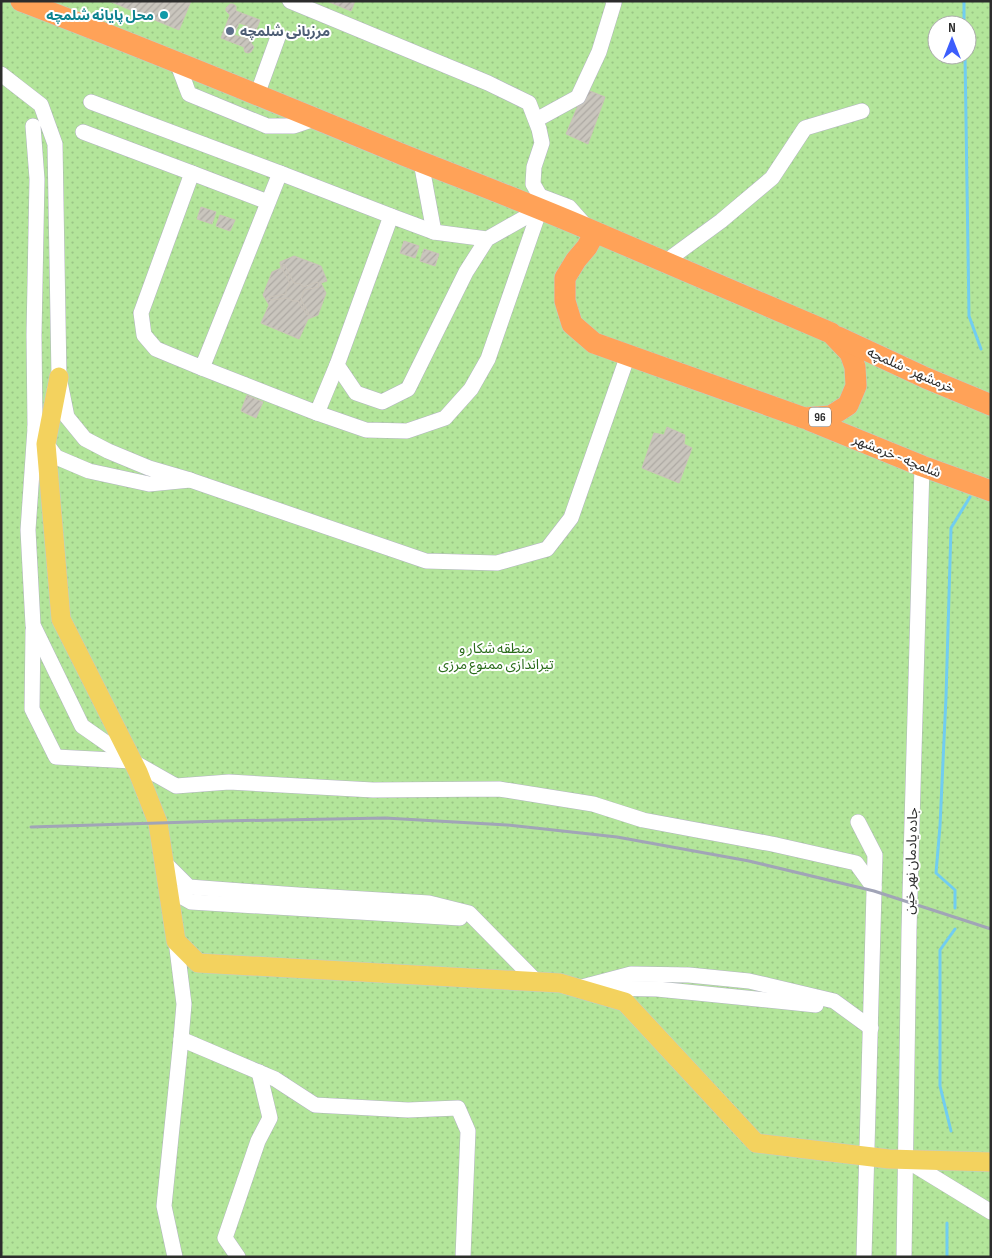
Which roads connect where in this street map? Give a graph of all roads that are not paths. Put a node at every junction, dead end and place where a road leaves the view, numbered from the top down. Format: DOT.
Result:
graph roads {
  1 [pos="21,1"];
  2 [pos="290,1"];
  3 [pos="613,1"];
  4 [pos="278,37"];
  5 [pos="177,62"];
  6 [pos="3,75"];
  7 [pos="257,95"];
  8 [pos="91,102"];
  9 [pos="862,111"];
  10 [pos="316,119"];
  11 [pos="536,120"];
  12 [pos="33,126"];
  13 [pos="83,132"];
  14 [pos="421,162"];
  15 [pos="192,173"];
  16 [pos="280,173"];
  17 [pos="268,202"];
  18 [pos="540,209"];
  19 [pos="391,216"];
  20 [pos="591,230"];
  21 [pos="434,232"];
  22 [pos="487,239"];
  23 [pos="665,262"];
  24 [pos="831,333"];
  25 [pos="628,355"];
  26 [pos="337,365"];
  27 [pos="202,368"];
  28 [pos="59,377"];
  29 [pos="991,405"];
  30 [pos="317,413"];
  31 [pos="804,418"];
  32 [pos="35,428"];
  33 [pos="46,444"];
  34 [pos="922,466"];
  35 [pos="190,480"];
  36 [pos="990,489"];
  37 [pos="33,626"];
  38 [pos="132,760"];
  39 [pos="858,822"];
  40 [pos="163,861"];
  41 [pos="874,888"];
  42 [pos="168,889"];
  43 [pos="475,919"];
  44 [pos="176,940"];
  45 [pos="536,981"];
  46 [pos="578,988"];
  47 [pos="870,1028"];
  48 [pos="181,1039"];
  49 [pos="259,1072"];
  50 [pos="867,1156"];
  51 [pos="906,1160"];
  52 [pos="991,1162"];
  53 [pos="991,1212"];
  54 [pos="175,1257"];
  55 [pos="238,1257"];
  56 [pos="463,1257"];
  57 [pos="864,1257"];
  58 [pos="904,1257"];
  1 -- 5 [label="highway"];
  2 -- 11 [label="lane"];
  3 -- 11 [label="lane"];
  4 -- 7 [label="lane"];
  5 -- 7 [label="highway"];
  5 -- 10 [label="lane"];
  6 -- 28 [label="lane"];
  7 -- 10 [label="highway"];
  8 -- 16 [label="lane"];
  9 -- 23 [label="lane"];
  10 -- 14 [label="highway"];
  11 -- 20 [label="lane"];
  12 -- 32 [label="lane"];
  13 -- 15 [label="lane"];
  14 -- 18 [label="highway"];
  14 -- 21 [label="lane"];
  15 -- 17 [label="lane"];
  15 -- 27 [label="lane"];
  16 -- 17 [label="lane"];
  16 -- 19 [label="lane"];
  17 -- 27 [label="lane"];
  18 -- 20 [label="highway"];
  18 -- 22 [label="lane"];
  18 -- 30 [label="lane"];
  19 -- 21 [label="lane"];
  19 -- 26 [label="lane"];
  20 -- 23 [label="highway, 96"];
  20 -- 25 [label="highway, 96"];
  21 -- 22 [label="lane"];
  22 -- 26 [label="lane"];
  23 -- 24 [label="highway, 96"];
  24 -- 29 [label="highway, خرمشهر - شلمچه / 96"];
  24 -- 31 [label="highway, 96"];
  25 -- 31 [label="highway, 96"];
  25 -- 35 [label="lane"];
  26 -- 30 [label="lane"];
  27 -- 30 [label="lane"];
  28 -- 33 [label="main road"];
  28 -- 35 [label="lane"];
  31 -- 34 [label="highway, شلمچه - خرمشهر / 96"];
  32 -- 33 [label="lane"];
  32 -- 37 [label="lane"];
  33 -- 35 [label="lane"];
  33 -- 38 [label="main road"];
  34 -- 36 [label="highway, شلمچه - خرمشهر / 96"];
  34 -- 51 [label="lane, جاده یادمان نهر خین"];
  37 -- 38 [label="lane"];
  37 -- 38 [label="lane"];
  38 -- 40 [label="main road"];
  38 -- 41 [label="lane"];
  39 -- 41 [label="lane"];
  40 -- 42 [label="main road"];
  40 -- 43 [label="lane"];
  41 -- 47 [label="lane"];
  42 -- 43 [label="lane"];
  42 -- 44 [label="main road"];
  43 -- 45 [label="lane"];
  44 -- 45 [label="main road"];
  44 -- 48 [label="lane"];
  45 -- 46 [label="main road"];
  46 -- 47 [label="lane"];
  46 -- 50 [label="main road"];
  47 -- 50 [label="lane"];
  48 -- 49 [label="lane"];
  48 -- 54 [label="lane"];
  49 -- 55 [label="lane"];
  49 -- 56 [label="lane"];
  50 -- 51 [label="main road"];
  50 -- 57 [label="lane"];
  51 -- 52 [label="main road"];
  51 -- 53 [label="lane"];
  51 -- 58 [label="lane, جاده یادمان نهر خین"];
}
